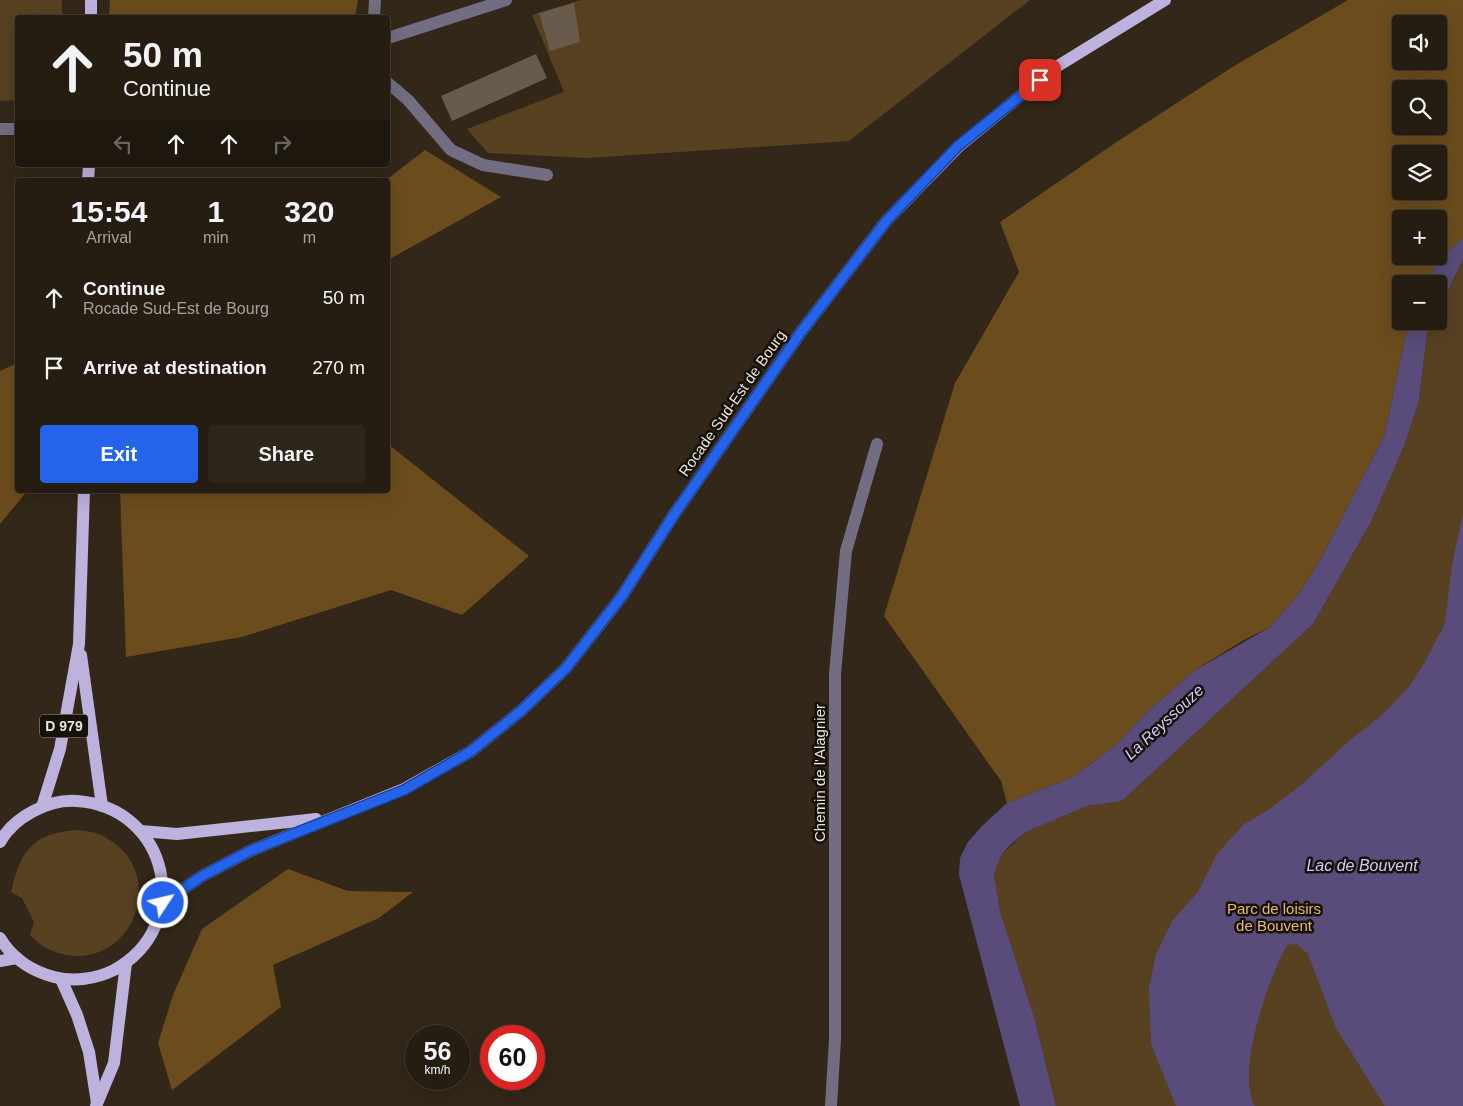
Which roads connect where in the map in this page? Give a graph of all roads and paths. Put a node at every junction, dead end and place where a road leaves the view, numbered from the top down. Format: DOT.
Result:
graph roads {
  1 [pos="91,0"];
  2 [pos="375,0"];
  3 [pos="506,0"];
  4 [pos="1165,0"];
  5 [pos="91,15"];
  6 [pos="374,15"];
  7 [pos="390,37"];
  8 [pos="390,84"];
  9 [pos="15,128"];
  10 [pos="0,129"];
  11 [pos="547,175"];
  12 [pos="877,444"];
  13 [pos="84,493"];
  14 [pos="79,644"];
  15 [pos="102,806"];
  16 [pos="42,807"];
  17 [pos="331,818"];
  18 [pos="141,831"];
  19 [pos="0,842"];
  20 [pos="163,903"];
  21 [pos="0,938"];
  22 [pos="17,958"];
  23 [pos="0,962"];
  24 [pos="126,963"];
  25 [pos="61,979"];
  26 [pos="97,1104"];
  27 [pos="831,1106"];
  1 -- 5 [label="main road"];
  2 -- 6 [label="street"];
  3 -- 7 [label="street"];
  4 -- 17 [label="main road, Rocade Sud-Est de Bourg"];
  8 -- 11 [label="street"];
  9 -- 10 [label="street"];
  12 -- 27 [label="street, Chemin de l'Alagnier"];
  13 -- 14 [label="main road, D 979"];
  14 -- 15 [label="main road, D 979"];
  14 -- 16 [label="main road, D 979"];
  15 -- 16 [label="main road"];
  15 -- 18 [label="main road"];
  16 -- 19 [label="main road"];
  17 -- 18 [label="main road"];
  17 -- 20 [label="main road"];
  18 -- 20 [label="main road"];
  20 -- 24 [label="main road"];
  21 -- 22 [label="main road"];
  22 -- 23 [label="main road"];
  22 -- 25 [label="main road"];
  24 -- 25 [label="main road"];
  24 -- 26 [label="main road"];
  25 -- 26 [label="main road"];
}
